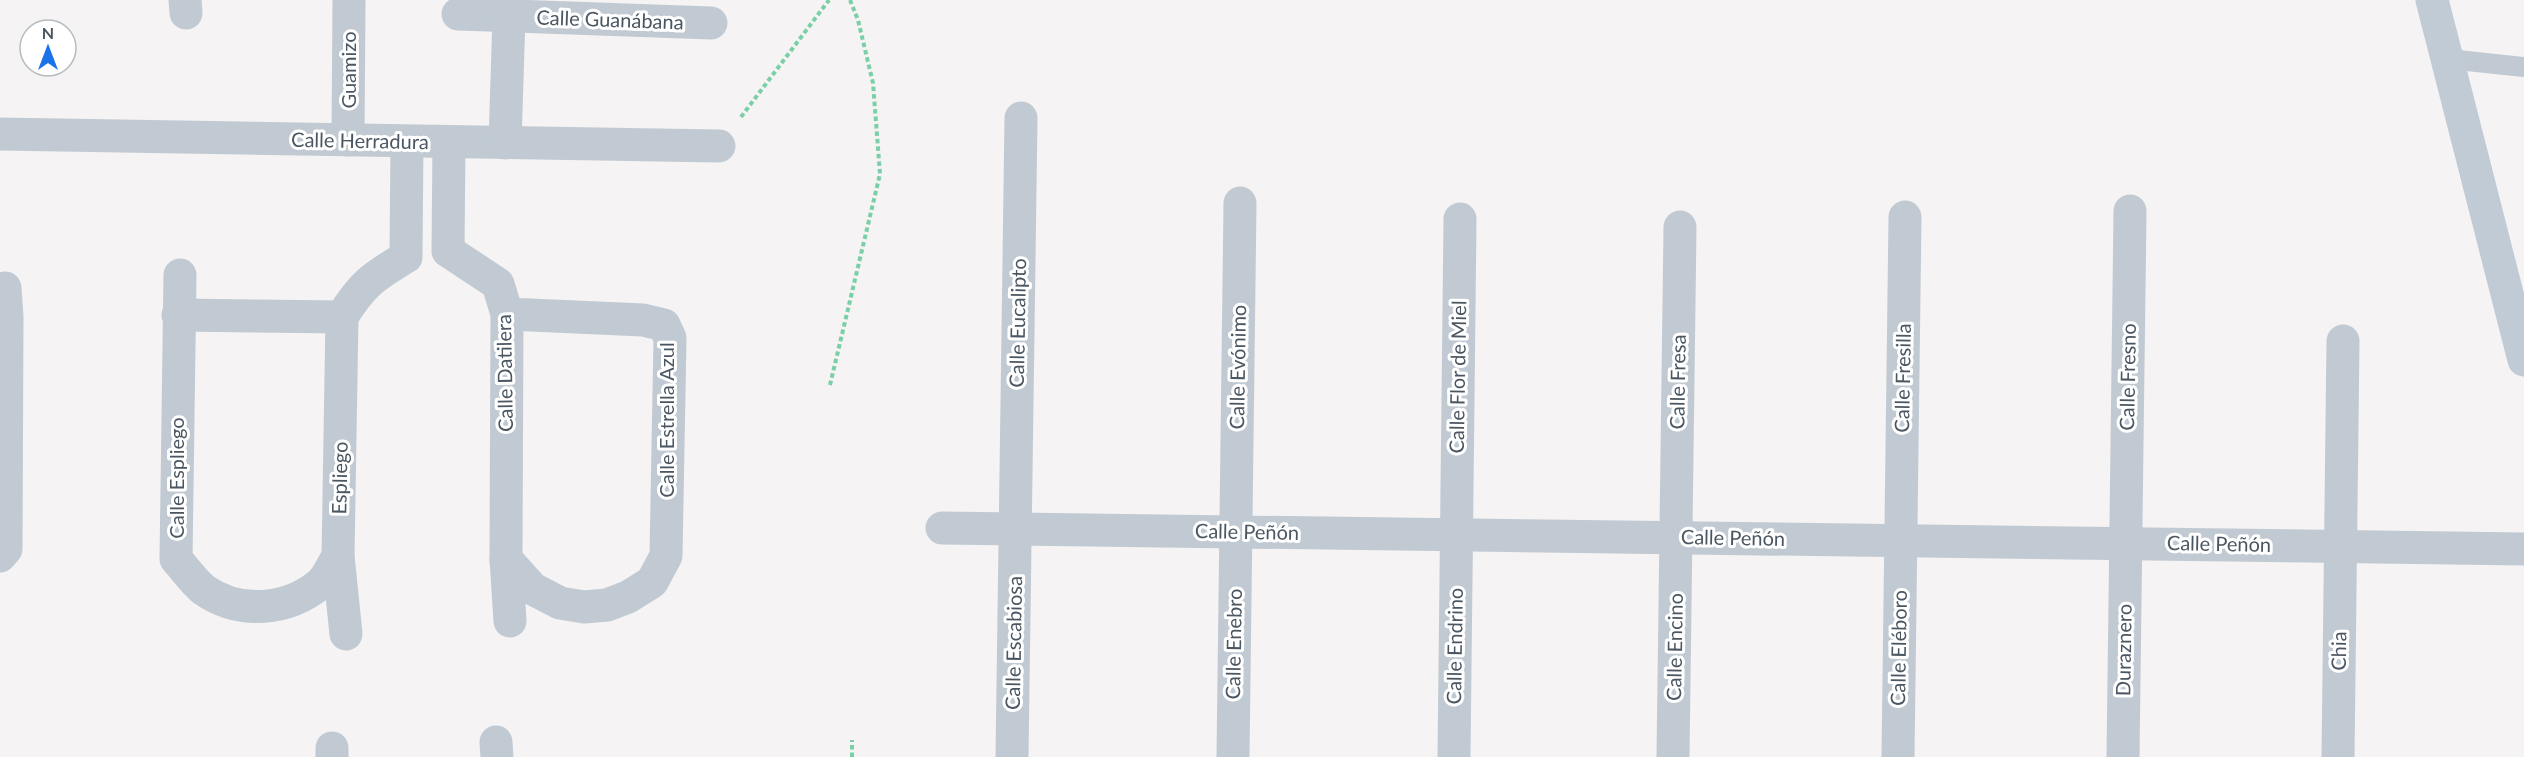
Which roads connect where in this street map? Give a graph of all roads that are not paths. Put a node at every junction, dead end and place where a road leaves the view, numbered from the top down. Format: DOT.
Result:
graph roads {
  1 [pos="349,0"];
  2 [pos="2432,0"];
  3 [pos="458,14"];
  4 [pos="509,16"];
  5 [pos="711,23"];
  6 [pos="2448,60"];
  7 [pos="2524,67"];
  8 [pos="1021,118"];
  9 [pos="0,134"];
  10 [pos="348,140"];
  11 [pos="407,142"];
  12 [pos="449,142"];
  13 [pos="505,143"];
  14 [pos="719,146"];
  15 [pos="1240,203"];
  16 [pos="2130,211"];
  17 [pos="1905,217"];
  18 [pos="1460,219"];
  19 [pos="1680,227"];
  20 [pos="180,275"];
  21 [pos="4,308"];
  22 [pos="507,314"];
  23 [pos="178,315"];
  24 [pos="342,317"];
  25 [pos="2343,341"];
  26 [pos="2524,360"];
  27 [pos="942,528"];
  28 [pos="1015,529"];
  29 [pos="1236,532"];
  30 [pos="1456,534"];
  31 [pos="1676,537"];
  32 [pos="1901,540"];
  33 [pos="2126,543"];
  34 [pos="2341,545"];
  35 [pos="2524,549"];
  36 [pos="0,556"];
  37 [pos="339,556"];
  38 [pos="506,559"];
  39 [pos="510,621"];
  40 [pos="346,634"];
  41 [pos="1012,757"];
  42 [pos="1233,757"];
  43 [pos="1454,757"];
  44 [pos="1673,757"];
  45 [pos="1898,757"];
  46 [pos="2123,757"];
  47 [pos="2338,757"];
  1 -- 10 [label="street, Guamizo"];
  2 -- 6 [label="main road"];
  3 -- 4 [label="street, Calle Guanábana"];
  4 -- 5 [label="street, Calle Guanábana"];
  4 -- 13 [label="street"];
  6 -- 7 [label="lane"];
  6 -- 26 [label="main road"];
  8 -- 28 [label="street, Calle Eucalipto"];
  9 -- 10 [label="street, Calle Herradura"];
  10 -- 11 [label="street, Calle Herradura"];
  11 -- 12 [label="street, Calle Herradura"];
  11 -- 24 [label="street"];
  12 -- 13 [label="street, Calle Herradura"];
  12 -- 22 [label="street, Calle Datilera"];
  13 -- 14 [label="street, Calle Herradura"];
  15 -- 29 [label="street, Calle Evónimo"];
  16 -- 33 [label="street, Calle Fresno"];
  17 -- 32 [label="street, Calle Fresilla"];
  18 -- 30 [label="street, Calle Flor de Miel"];
  19 -- 31 [label="street, Calle Fresa"];
  20 -- 23 [label="street, Calle Espliego"];
  21 -- 36 [label="street"];
  22 -- 38 [label="street, Calle Datilera"];
  22 -- 38 [label="street, Calle Estrella Azul"];
  23 -- 24 [label="street"];
  23 -- 37 [label="street, Calle Espliego"];
  24 -- 37 [label="street, Espliego"];
  25 -- 34 [label="street, Chia"];
  27 -- 28 [label="street, Calle Peñón"];
  28 -- 29 [label="street, Calle Peñón"];
  28 -- 41 [label="street, Calle Escabiosa"];
  29 -- 30 [label="street, Calle Peñón"];
  29 -- 42 [label="street, Calle Enebro"];
  30 -- 31 [label="street, Calle Peñón"];
  30 -- 43 [label="street, Calle Endrino"];
  31 -- 32 [label="street, Calle Peñón"];
  31 -- 44 [label="street, Calle Encino"];
  32 -- 33 [label="street, Calle Peñón"];
  32 -- 45 [label="street, Calle Eléboro"];
  33 -- 34 [label="street, Calle Peñón"];
  33 -- 46 [label="street, Duraznero"];
  34 -- 35 [label="street, Calle Peñón"];
  34 -- 47 [label="street, Chia"];
  37 -- 40 [label="street, Espliego"];
  38 -- 39 [label="street, Calle Datilera"];
}
